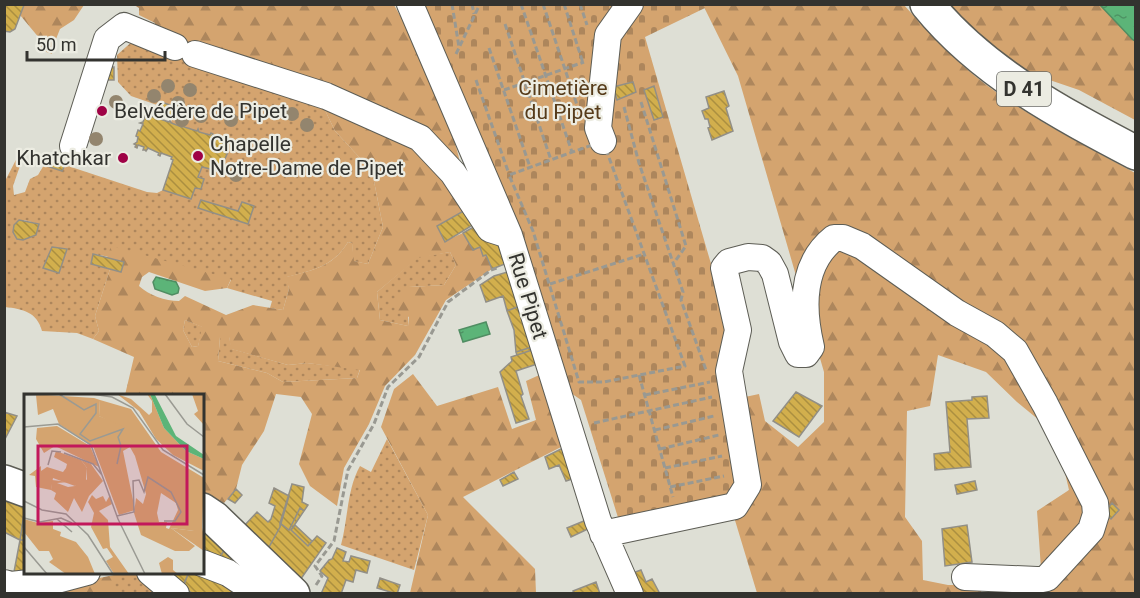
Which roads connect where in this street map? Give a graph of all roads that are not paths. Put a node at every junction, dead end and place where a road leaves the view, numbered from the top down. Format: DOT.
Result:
graph roads {
  1 [pos="410,4"];
  2 [pos="630,4"];
  3 [pos="927,4"];
  4 [pos="590,144"];
  5 [pos="73,146"];
  6 [pos="1136,153"];
  7 [pos="509,235"];
  8 [pos="4,482"];
  9 [pos="24,489"];
  10 [pos="204,511"];
  11 [pos="603,534"];
  12 [pos="204,564"];
  13 [pos="82,574"];
  14 [pos="151,574"];
  15 [pos="965,577"];
  16 [pos="4,583"];
  17 [pos="176,594"];
  18 [pos="260,594"];
  19 [pos="293,594"];
  20 [pos="630,594"];
  1 -- 7 [label="street, Rue Pipet"];
  2 -- 4 [label="street"];
  3 -- 6 [label="main road, D 41"];
  5 -- 7 [label="street"];
  7 -- 11 [label="street, Rue Pipet"];
  8 -- 9 [label="main road"];
  10 -- 19 [label="main road"];
  11 -- 15 [label="street"];
  11 -- 20 [label="street, Rue Pipet"];
  12 -- 18 [label="street"];
  13 -- 16 [label="street"];
  14 -- 17 [label="street"];
}
